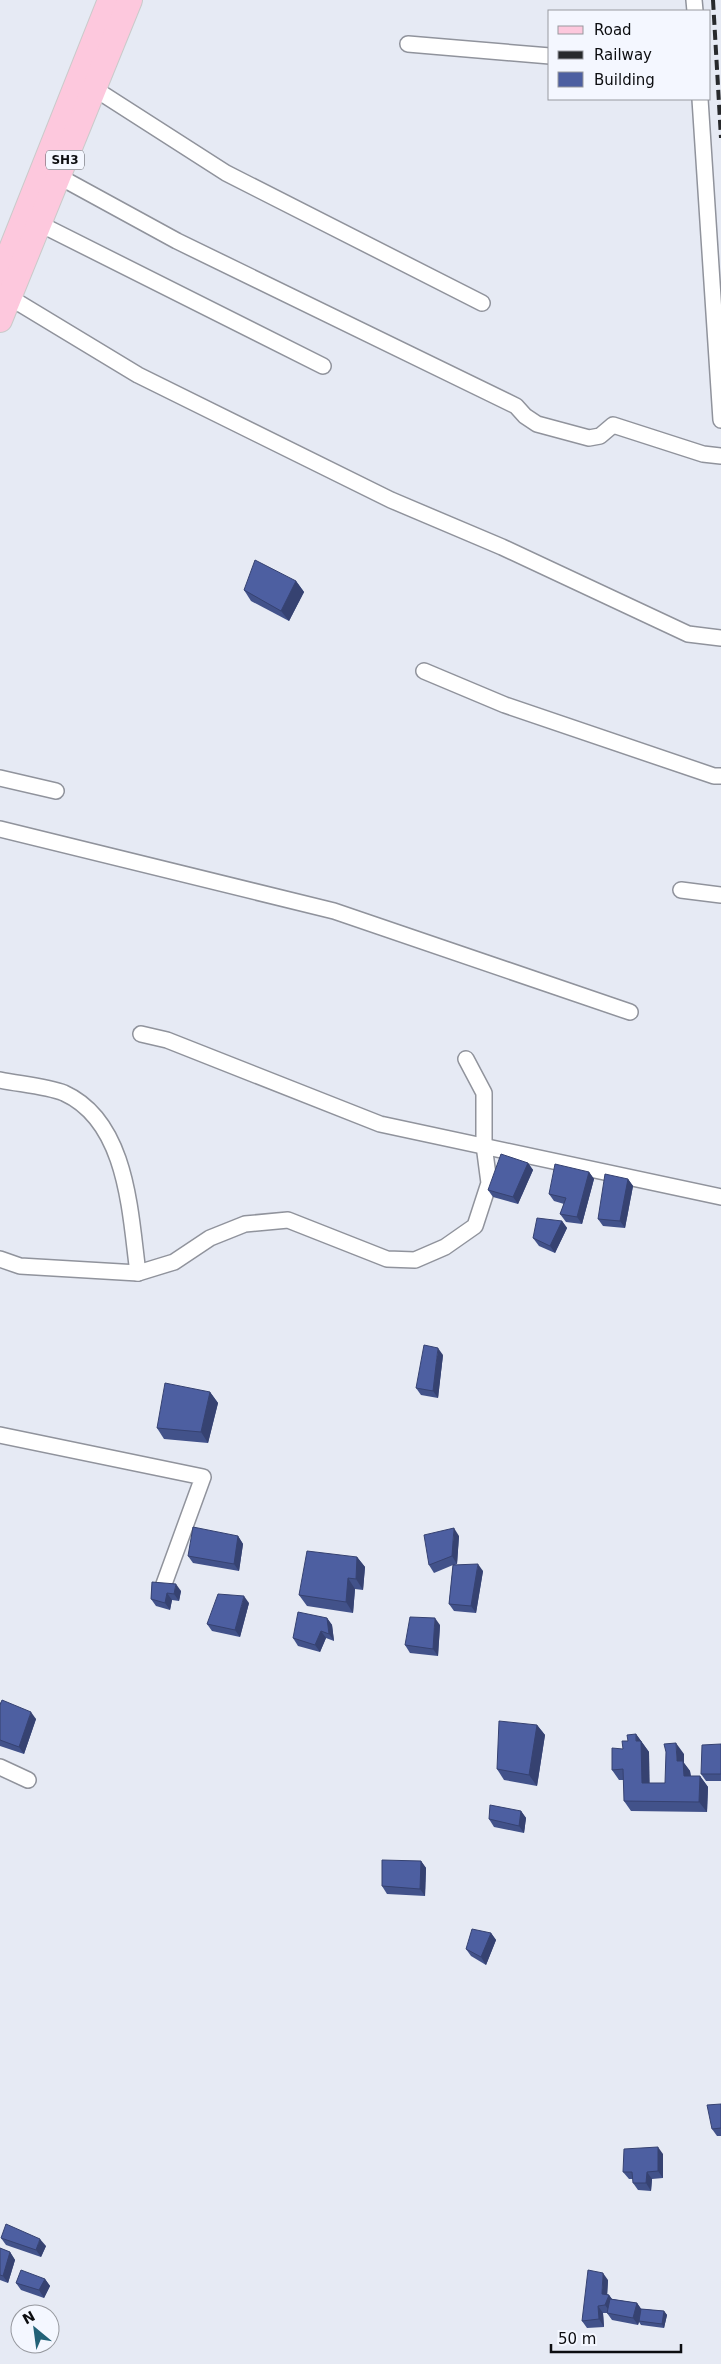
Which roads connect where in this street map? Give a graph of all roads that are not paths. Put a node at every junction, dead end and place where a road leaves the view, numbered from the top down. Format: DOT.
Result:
graph roads {
  1 [pos="115,3"];
  2 [pos="408,44"];
  3 [pos="548,56"];
  4 [pos="95,89"];
  5 [pos="700,100"];
  6 [pos="58,176"];
  7 [pos="40,224"];
  8 [pos="5,287"];
  9 [pos="482,303"];
  10 [pos="0,320"];
  11 [pos="323,366"];
  12 [pos="721,420"];
  13 [pos="721,456"];
  14 [pos="721,638"];
  15 [pos="424,671"];
  16 [pos="721,776"];
  17 [pos="0,778"];
  18 [pos="56,791"];
  19 [pos="0,829"];
  20 [pos="681,890"];
  21 [pos="721,895"];
  22 [pos="630,1012"];
  23 [pos="141,1034"];
  24 [pos="466,1059"];
  25 [pos="0,1080"];
  26 [pos="484,1145"];
  27 [pos="721,1197"];
  28 [pos="0,1259"];
  29 [pos="138,1273"];
  30 [pos="0,1435"];
  31 [pos="164,1584"];
  32 [pos="0,1767"];
  33 [pos="28,1780"];
  1 -- 4 [label="main road, SH3"];
  1 -- 8 [label="main road, SH3"];
  2 -- 3 [label="street"];
  4 -- 6 [label="main road, SH3"];
  4 -- 9 [label="street"];
  5 -- 12 [label="street"];
  6 -- 7 [label="main road, SH3"];
  6 -- 13 [label="street"];
  7 -- 8 [label="main road, SH3"];
  7 -- 11 [label="street"];
  8 -- 10 [label="main road, SH3"];
  8 -- 14 [label="street"];
  15 -- 16 [label="street"];
  17 -- 18 [label="street"];
  19 -- 22 [label="street"];
  20 -- 21 [label="street"];
  23 -- 26 [label="street"];
  24 -- 26 [label="street"];
  25 -- 29 [label="street"];
  26 -- 27 [label="street"];
  26 -- 29 [label="street"];
  28 -- 29 [label="street"];
  30 -- 31 [label="street"];
  32 -- 33 [label="street"];
}
